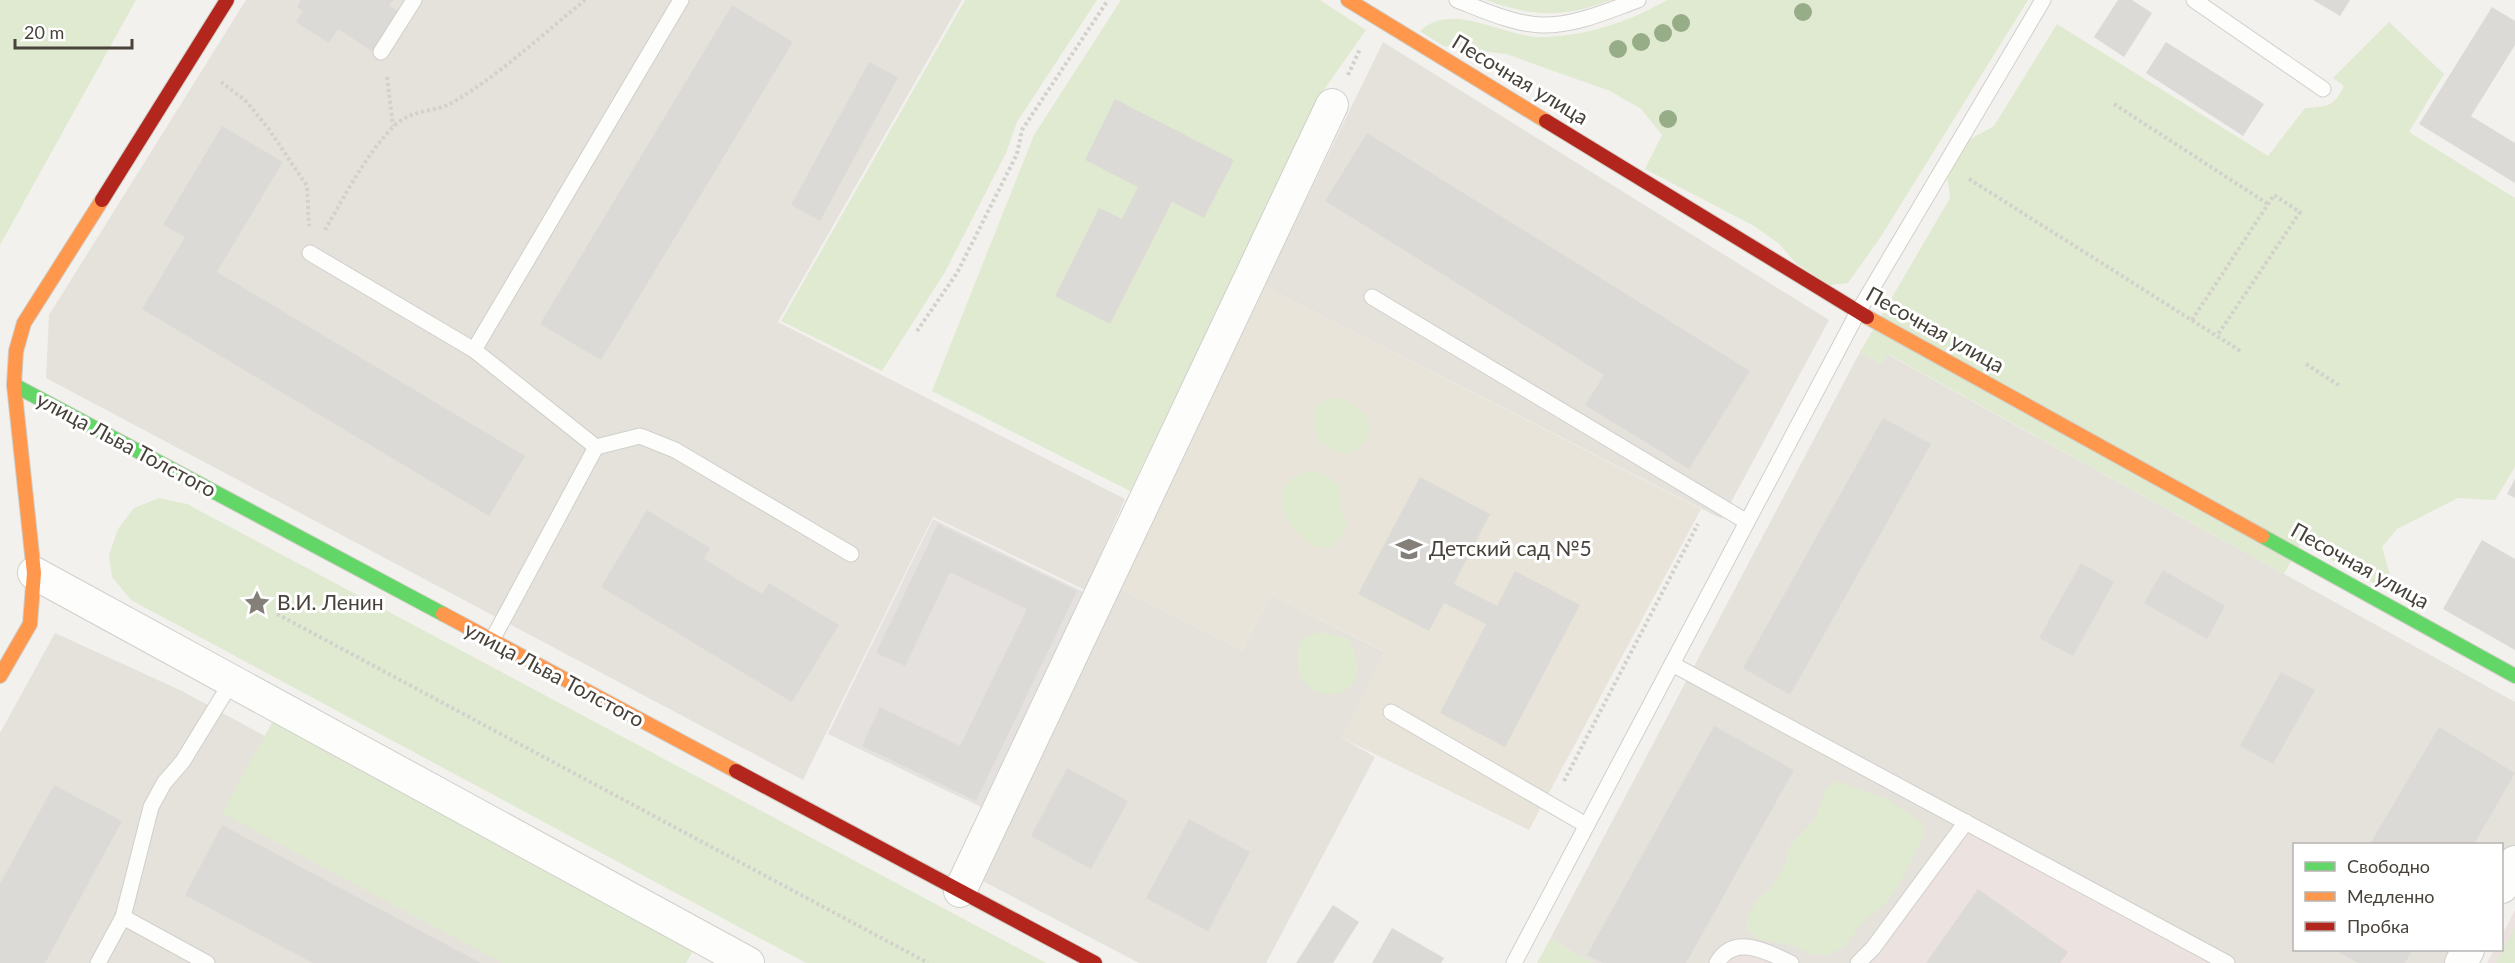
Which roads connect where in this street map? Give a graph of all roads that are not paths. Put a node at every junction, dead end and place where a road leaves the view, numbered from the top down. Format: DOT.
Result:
graph roads {
  1 [pos="227,0"];
  2 [pos="414,0"];
  3 [pos="681,0"];
  4 [pos="1348,0"];
  5 [pos="1457,0"];
  6 [pos="1638,0"];
  7 [pos="2043,0"];
  8 [pos="2194,0"];
  9 [pos="381,52"];
  10 [pos="2323,89"];
  11 [pos="1332,105"];
  12 [pos="310,253"];
  13 [pos="1372,297"];
  14 [pos="1858,312"];
  15 [pos="474,350"];
  16 [pos="14,385"];
  17 [pos="596,447"];
  18 [pos="1747,522"];
  19 [pos="851,554"];
  20 [pos="34,573"];
  21 [pos="491,642"];
  22 [pos="1672,664"];
  23 [pos="0,676"];
  24 [pos="2515,676"];
  25 [pos="232,681"];
  26 [pos="1391,712"];
  27 [pos="1966,822"];
  28 [pos="1586,825"];
  29 [pos="2515,862"];
  30 [pos="2503,885"];
  31 [pos="960,891"];
  32 [pos="123,917"];
  33 [pos="98,963"];
  34 [pos="207,963"];
  35 [pos="748,963"];
  36 [pos="1095,963"];
  37 [pos="1514,963"];
  38 [pos="1717,963"];
  39 [pos="1791,963"];
  40 [pos="1858,963"];
  41 [pos="2227,963"];
  1 -- 16 [label="street"];
  2 -- 9 [label="lane"];
  3 -- 15 [label="lane"];
  4 -- 14 [label="street, Песочная улица"];
  5 -- 6 [label="lane"];
  7 -- 14 [label="lane"];
  8 -- 10 [label="lane"];
  11 -- 31 [label="street"];
  12 -- 15 [label="lane"];
  13 -- 18 [label="lane"];
  14 -- 18 [label="lane"];
  14 -- 24 [label="street, Песочная улица"];
  15 -- 17 [label="lane"];
  16 -- 20 [label="street"];
  16 -- 21 [label="street, улица Льва Толстого"];
  17 -- 19 [label="lane"];
  17 -- 21 [label="lane"];
  18 -- 22 [label="lane"];
  20 -- 23 [label="street"];
  20 -- 25 [label="street"];
  21 -- 31 [label="street, улица Льва Толстого"];
  22 -- 27 [label="lane"];
  22 -- 28 [label="lane"];
  25 -- 32 [label="lane"];
  25 -- 35 [label="street"];
  26 -- 28 [label="lane"];
  27 -- 40 [label="lane"];
  27 -- 41 [label="lane"];
  28 -- 37 [label="lane"];
  29 -- 30 [label="street"];
  31 -- 36 [label="street, улица Льва Толстого"];
  32 -- 33 [label="lane"];
  32 -- 34 [label="lane"];
  38 -- 39 [label="lane"];
}
